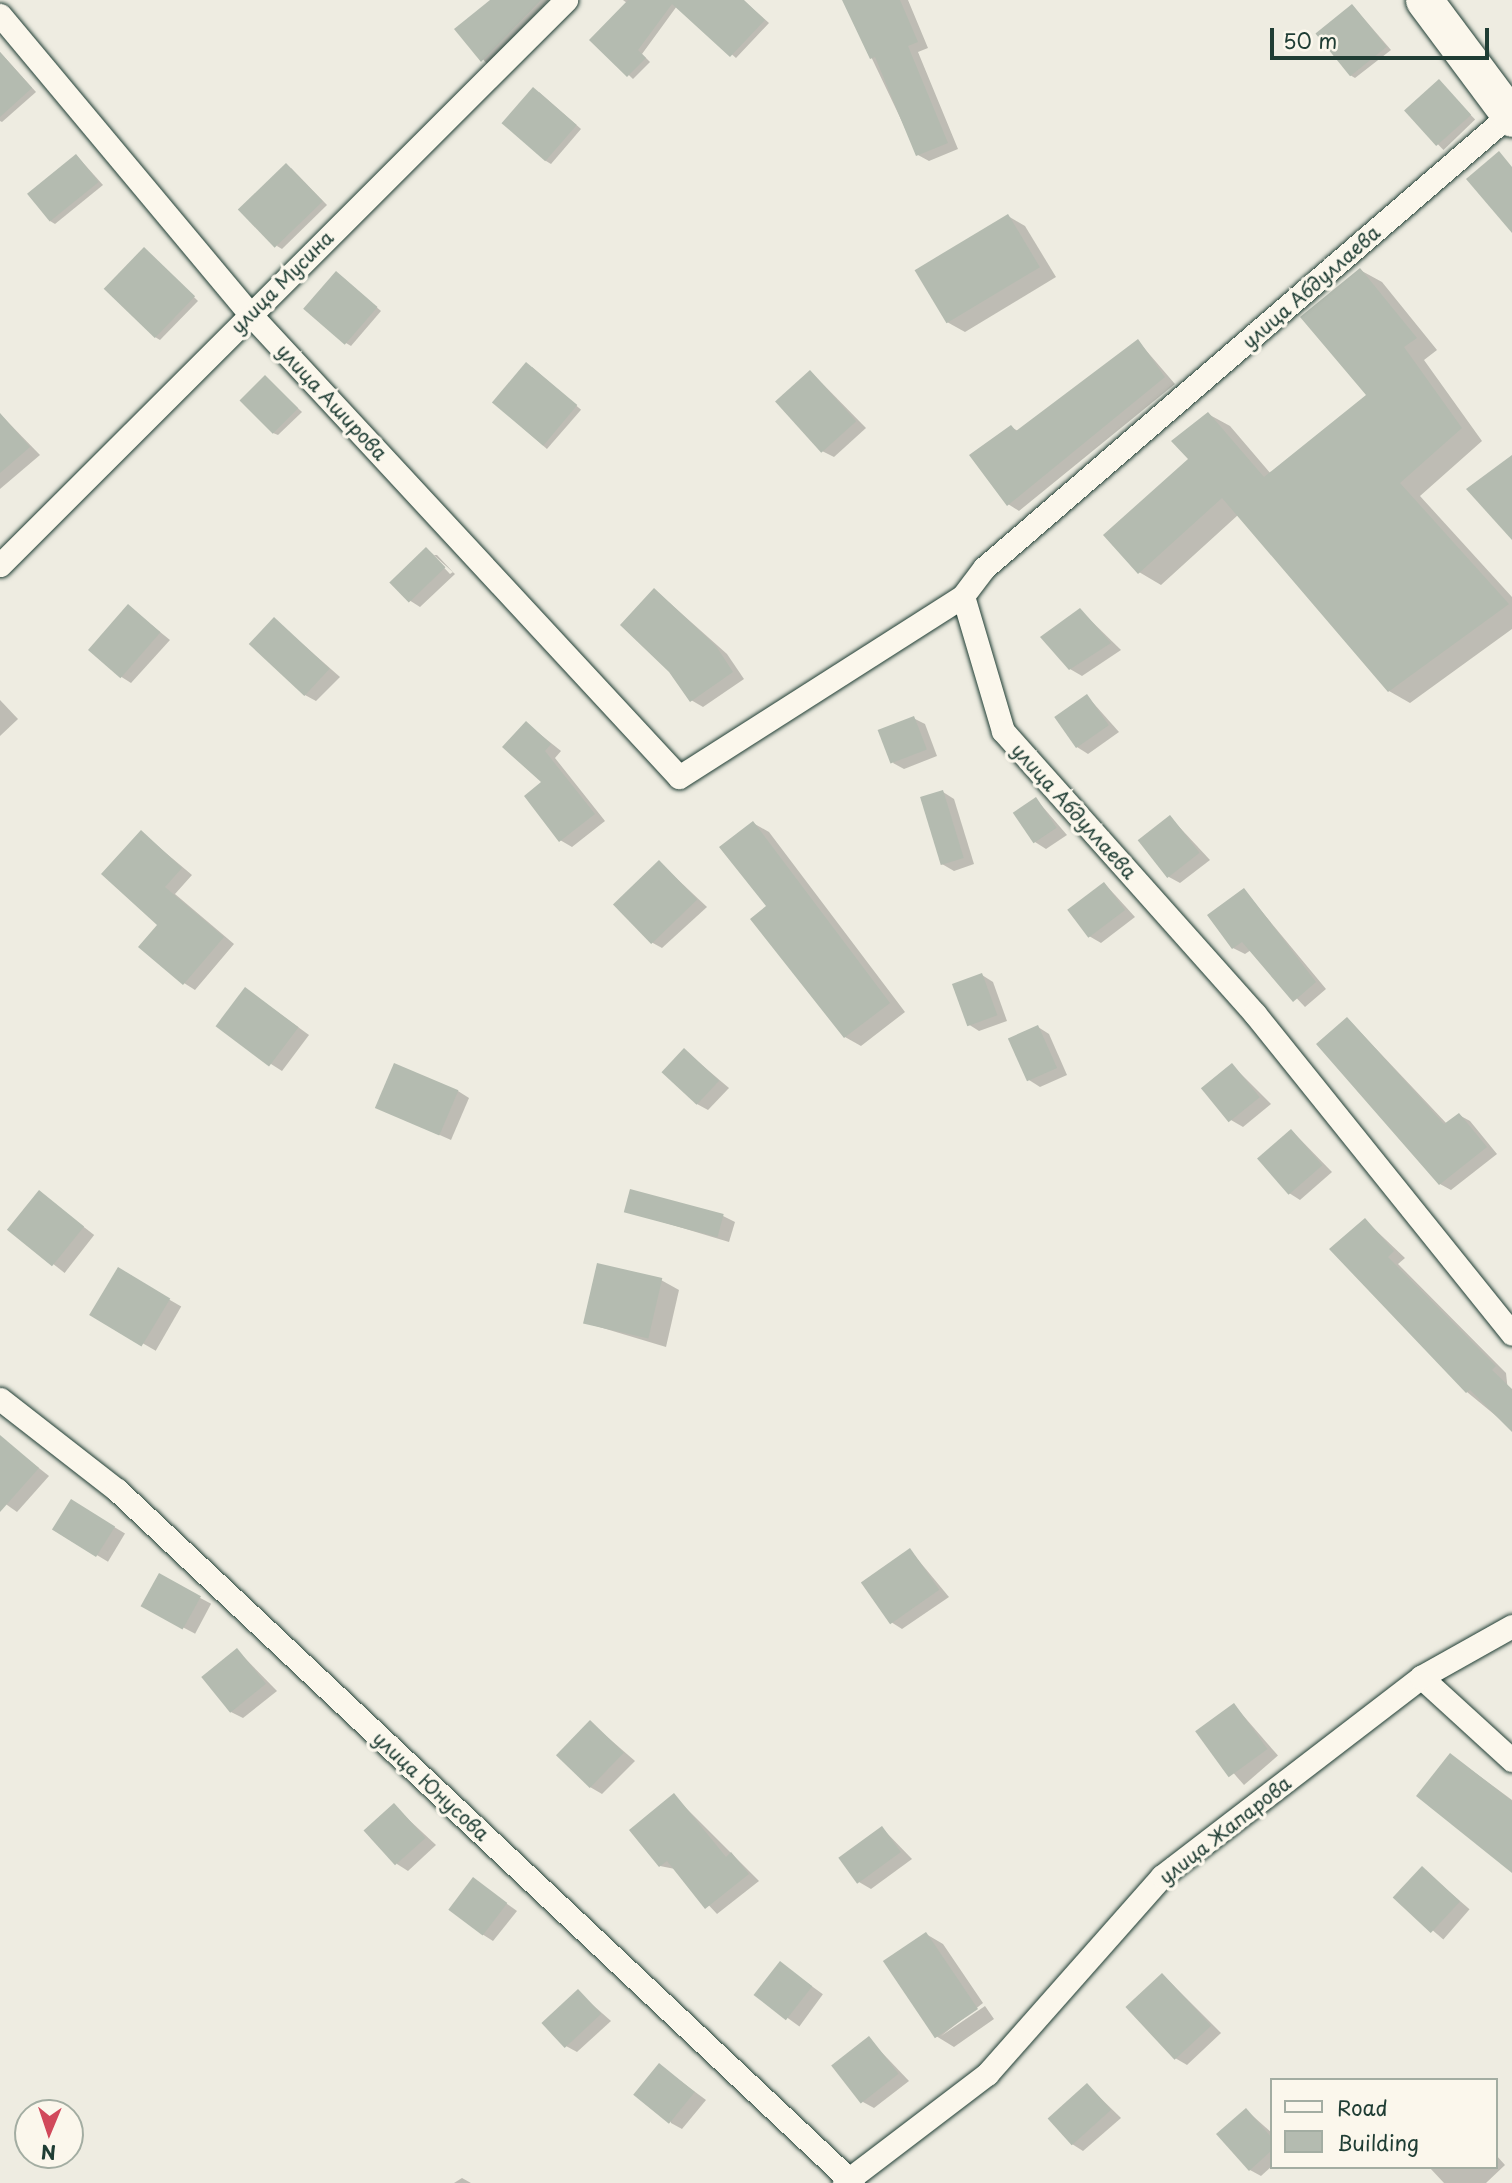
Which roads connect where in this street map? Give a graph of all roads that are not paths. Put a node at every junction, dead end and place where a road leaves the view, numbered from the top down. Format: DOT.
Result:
graph roads {
  1 [pos="566,0"];
  2 [pos="1424,0"];
  3 [pos="0,15"];
  4 [pos="1511,117"];
  5 [pos="250,314"];
  6 [pos="0,565"];
  7 [pos="963,596"];
  8 [pos="1512,1334"];
  9 [pos="0,1399"];
  10 [pos="1512,1626"];
  11 [pos="1421,1677"];
  12 [pos="1512,1760"];
  13 [pos="849,2182"];
  1 -- 5 [label="street, улица Мусина"];
  2 -- 4 [label="main road"];
  3 -- 5 [label="street, улица Аширова"];
  4 -- 7 [label="street, улица Абдуллаева"];
  5 -- 6 [label="street, улица Мусина"];
  5 -- 7 [label="street, улица Аширова"];
  7 -- 8 [label="street, улица Абдуллаева"];
  9 -- 13 [label="street, улица Юнусова"];
  10 -- 11 [label="street, улица Жапарова"];
  11 -- 12 [label="street"];
  11 -- 13 [label="street, улица Жапарова"];
}
